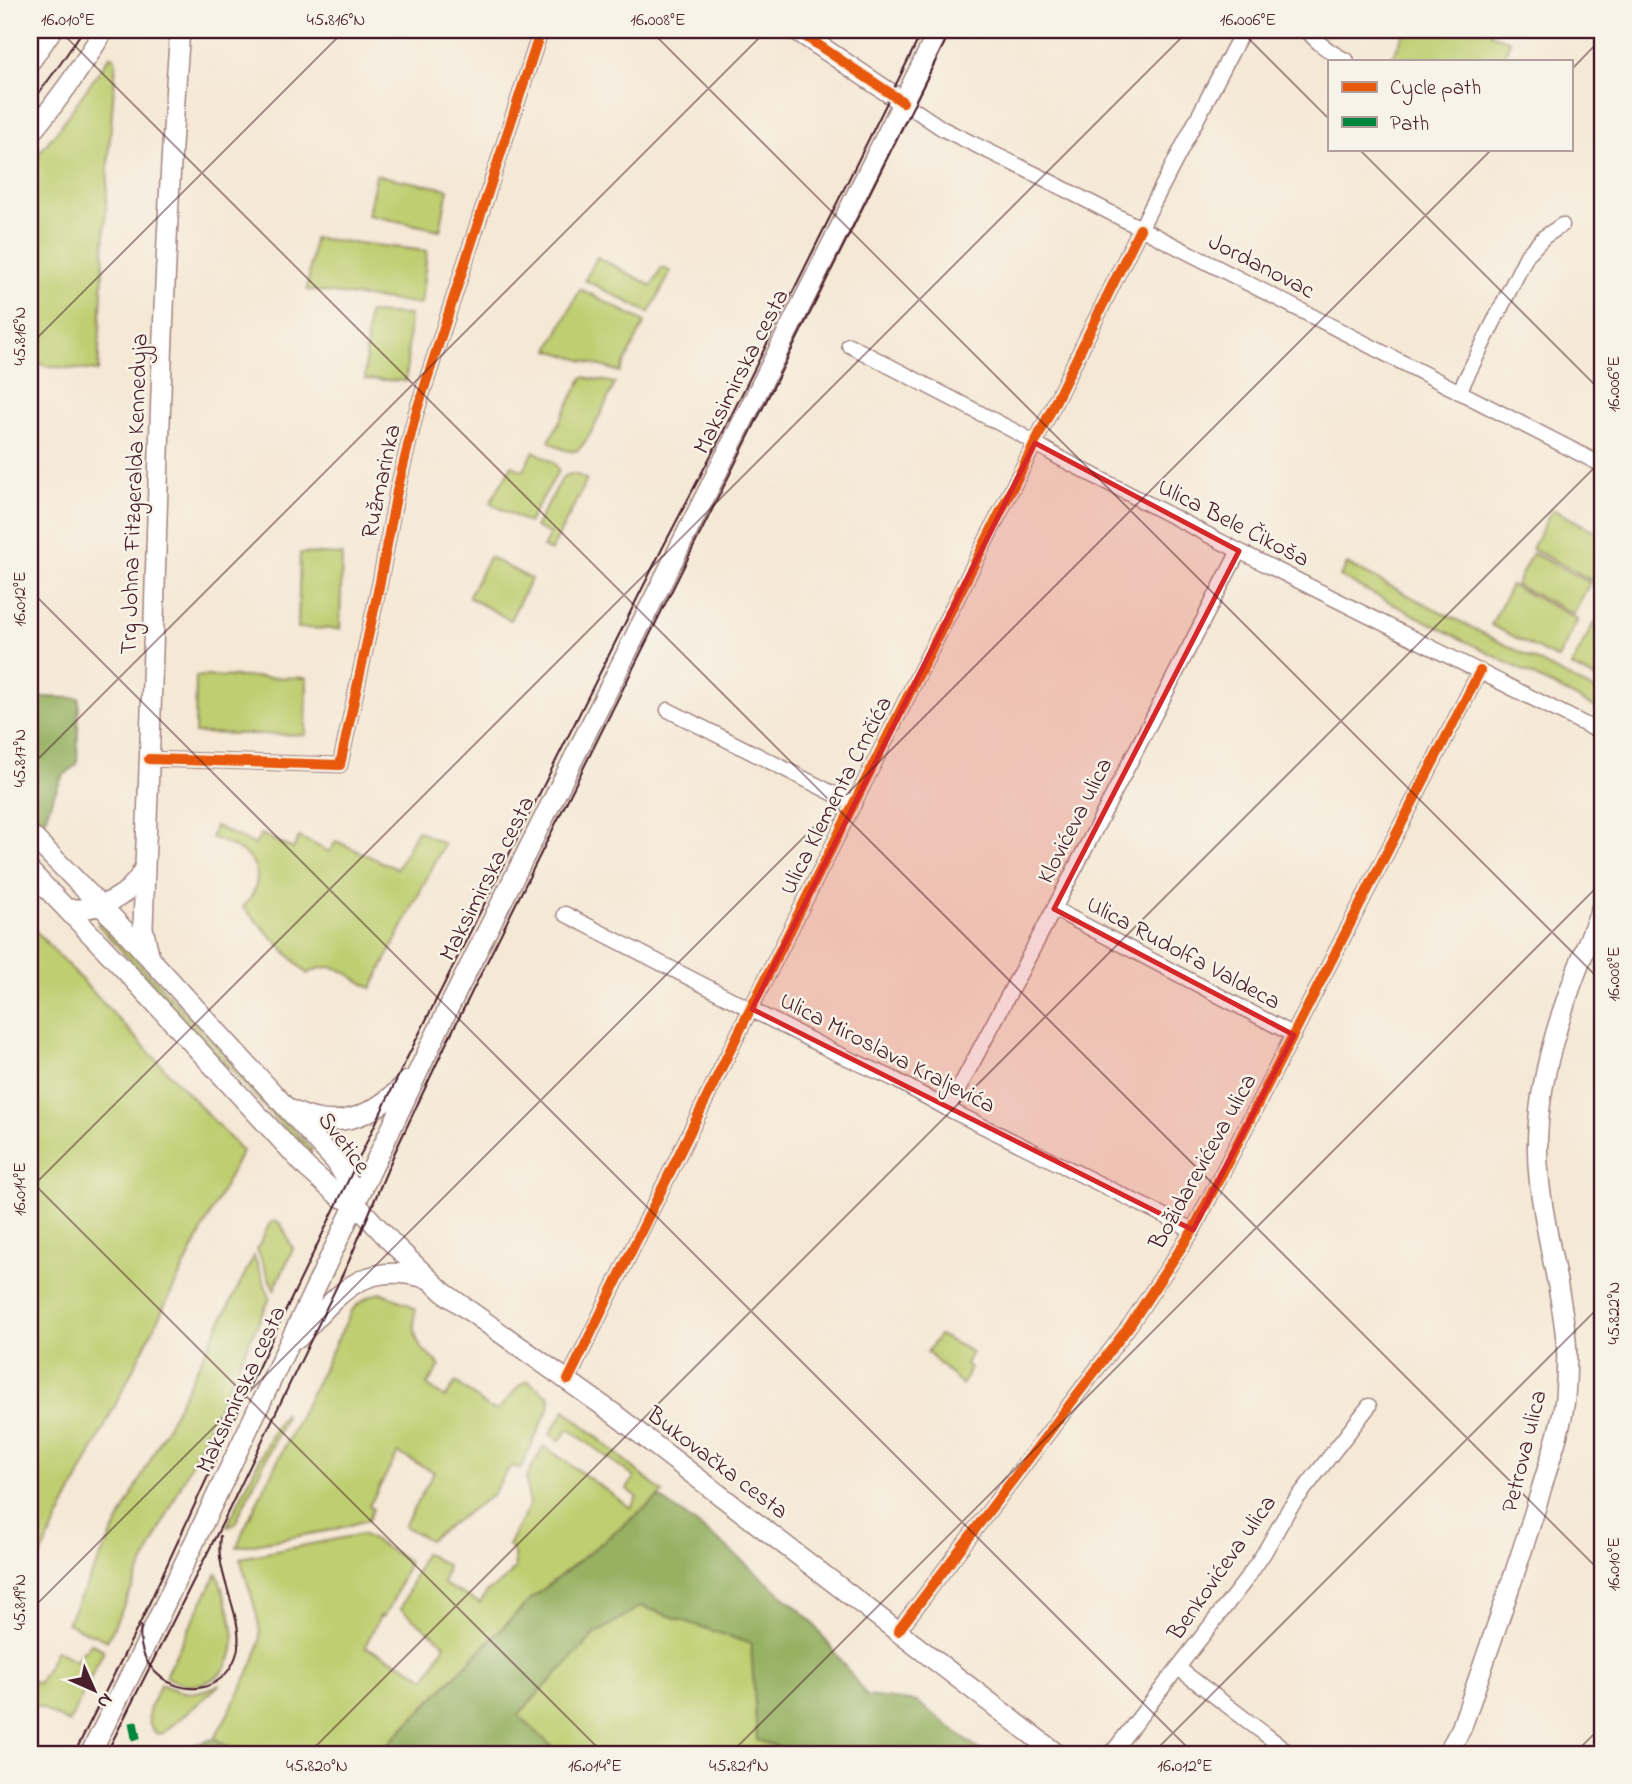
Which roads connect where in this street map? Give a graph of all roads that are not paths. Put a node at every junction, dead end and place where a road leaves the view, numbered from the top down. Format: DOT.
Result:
graph roads {
  1 [pos="52,30"];
  2 [pos="104,30"];
  3 [pos="180,30"];
  4 [pos="541,30"];
  5 [pos="796,30"];
  6 [pos="939,30"];
  7 [pos="1243,30"];
  8 [pos="1307,30"];
  9 [pos="1345,60"];
  10 [pos="30,62"];
  11 [pos="903,102"];
  12 [pos="30,134"];
  13 [pos="1562,225"];
  14 [pos="1140,229"];
  15 [pos="849,345"];
  16 [pos="1460,392"];
  17 [pos="1035,443"];
  18 [pos="1602,465"];
  19 [pos="1239,551"];
  20 [pos="1480,671"];
  21 [pos="668,710"];
  22 [pos="1602,733"];
  23 [pos="149,759"];
  24 [pos="855,804"];
  25 [pos="30,834"];
  26 [pos="145,866"];
  27 [pos="30,871"];
  28 [pos="101,905"];
  29 [pos="1602,906"];
  30 [pos="67,909"];
  31 [pos="1054,909"];
  32 [pos="565,914"];
  33 [pos="150,958"];
  34 [pos="752,1009"];
  35 [pos="1294,1035"];
  36 [pos="416,1073"];
  37 [pos="285,1107"];
  38 [pos="948,1109"];
  39 [pos="355,1203"];
  40 [pos="1193,1230"];
  41 [pos="430,1279"];
  42 [pos="283,1357"];
  43 [pos="568,1380"];
  44 [pos="1369,1406"];
  45 [pos="898,1631"];
  46 [pos="1178,1668"];
  47 [pos="90,1754"];
  48 [pos="1057,1754"];
  49 [pos="1111,1754"];
  50 [pos="1291,1754"];
  51 [pos="1447,1754"];
  1 -- 10 [label="main road"];
  2 -- 12 [label="main road"];
  3 -- 23 [label="main road, Trg Johna Fitzgeralda Kennedyja"];
  4 -- 23 [label="street, Ružmarinka"];
  5 -- 11 [label="main road"];
  6 -- 11 [label="main road, Maksimirska cesta"];
  7 -- 14 [label="street, Ulica Klementa Crnčića"];
  8 -- 9 [label="street"];
  11 -- 14 [label="street, Jordanovac"];
  11 -- 36 [label="main road, Maksimirska cesta"];
  13 -- 16 [label="street"];
  14 -- 16 [label="street, Jordanovac"];
  14 -- 17 [label="street, Ulica Klementa Crnčića"];
  15 -- 17 [label="street, Ulica Bele Čikoša"];
  16 -- 18 [label="street, Jordanovac"];
  17 -- 19 [label="street, Ulica Bele Čikoša"];
  17 -- 24 [label="street, Ulica Klementa Crnčića"];
  19 -- 20 [label="street, Ulica Bele Čikoša"];
  19 -- 31 [label="street, Klovićeva ulica"];
  20 -- 22 [label="street, Ulica Bele Čikoša"];
  20 -- 35 [label="street, Božidarevićeva ulica"];
  21 -- 24 [label="street"];
  23 -- 26 [label="main road, Trg Johna Fitzgeralda Kennedyja"];
  24 -- 34 [label="street, Ulica Klementa Crnčića"];
  25 -- 28 [label="main road, Svetice"];
  26 -- 28 [label="main road"];
  26 -- 33 [label="main road, Trg Johna Fitzgeralda Kennedyja"];
  27 -- 30 [label="main road, Svetice"];
  28 -- 30 [label="main road"];
  28 -- 33 [label="main road, Svetice"];
  29 -- 51 [label="main road, Petrova ulica"];
  30 -- 39 [label="main road, Svetice"];
  31 -- 35 [label="street, Ulica Rudolfa Valdeca"];
  31 -- 38 [label="street, Klovićeva ulica"];
  32 -- 34 [label="street, Ulica Miroslava Kraljevića"];
  33 -- 37 [label="main road, Svetice"];
  34 -- 38 [label="street, Ulica Miroslava Kraljevića"];
  34 -- 43 [label="street, Ulica Klementa Crnčića"];
  35 -- 40 [label="street, Božidarevićeva ulica"];
  36 -- 37 [label="main road"];
  36 -- 39 [label="main road, Maksimirska cesta"];
  37 -- 39 [label="main road, Svetice"];
  38 -- 40 [label="street, Ulica Miroslava Kraljevića"];
  39 -- 41 [label="main road, Bukovačka cesta"];
  39 -- 42 [label="main road, Maksimirska cesta"];
  40 -- 45 [label="street, Božidarevićeva ulica"];
  41 -- 42 [label="main road"];
  41 -- 43 [label="main road, Bukovačka cesta"];
  42 -- 47 [label="main road, Maksimirska cesta"];
  43 -- 45 [label="main road, Bukovačka cesta"];
  44 -- 46 [label="street, Benkovićeva ulica"];
  45 -- 48 [label="main road, Bukovačka cesta"];
  46 -- 49 [label="street, Benkovićeva ulica"];
  46 -- 50 [label="street"];
}
